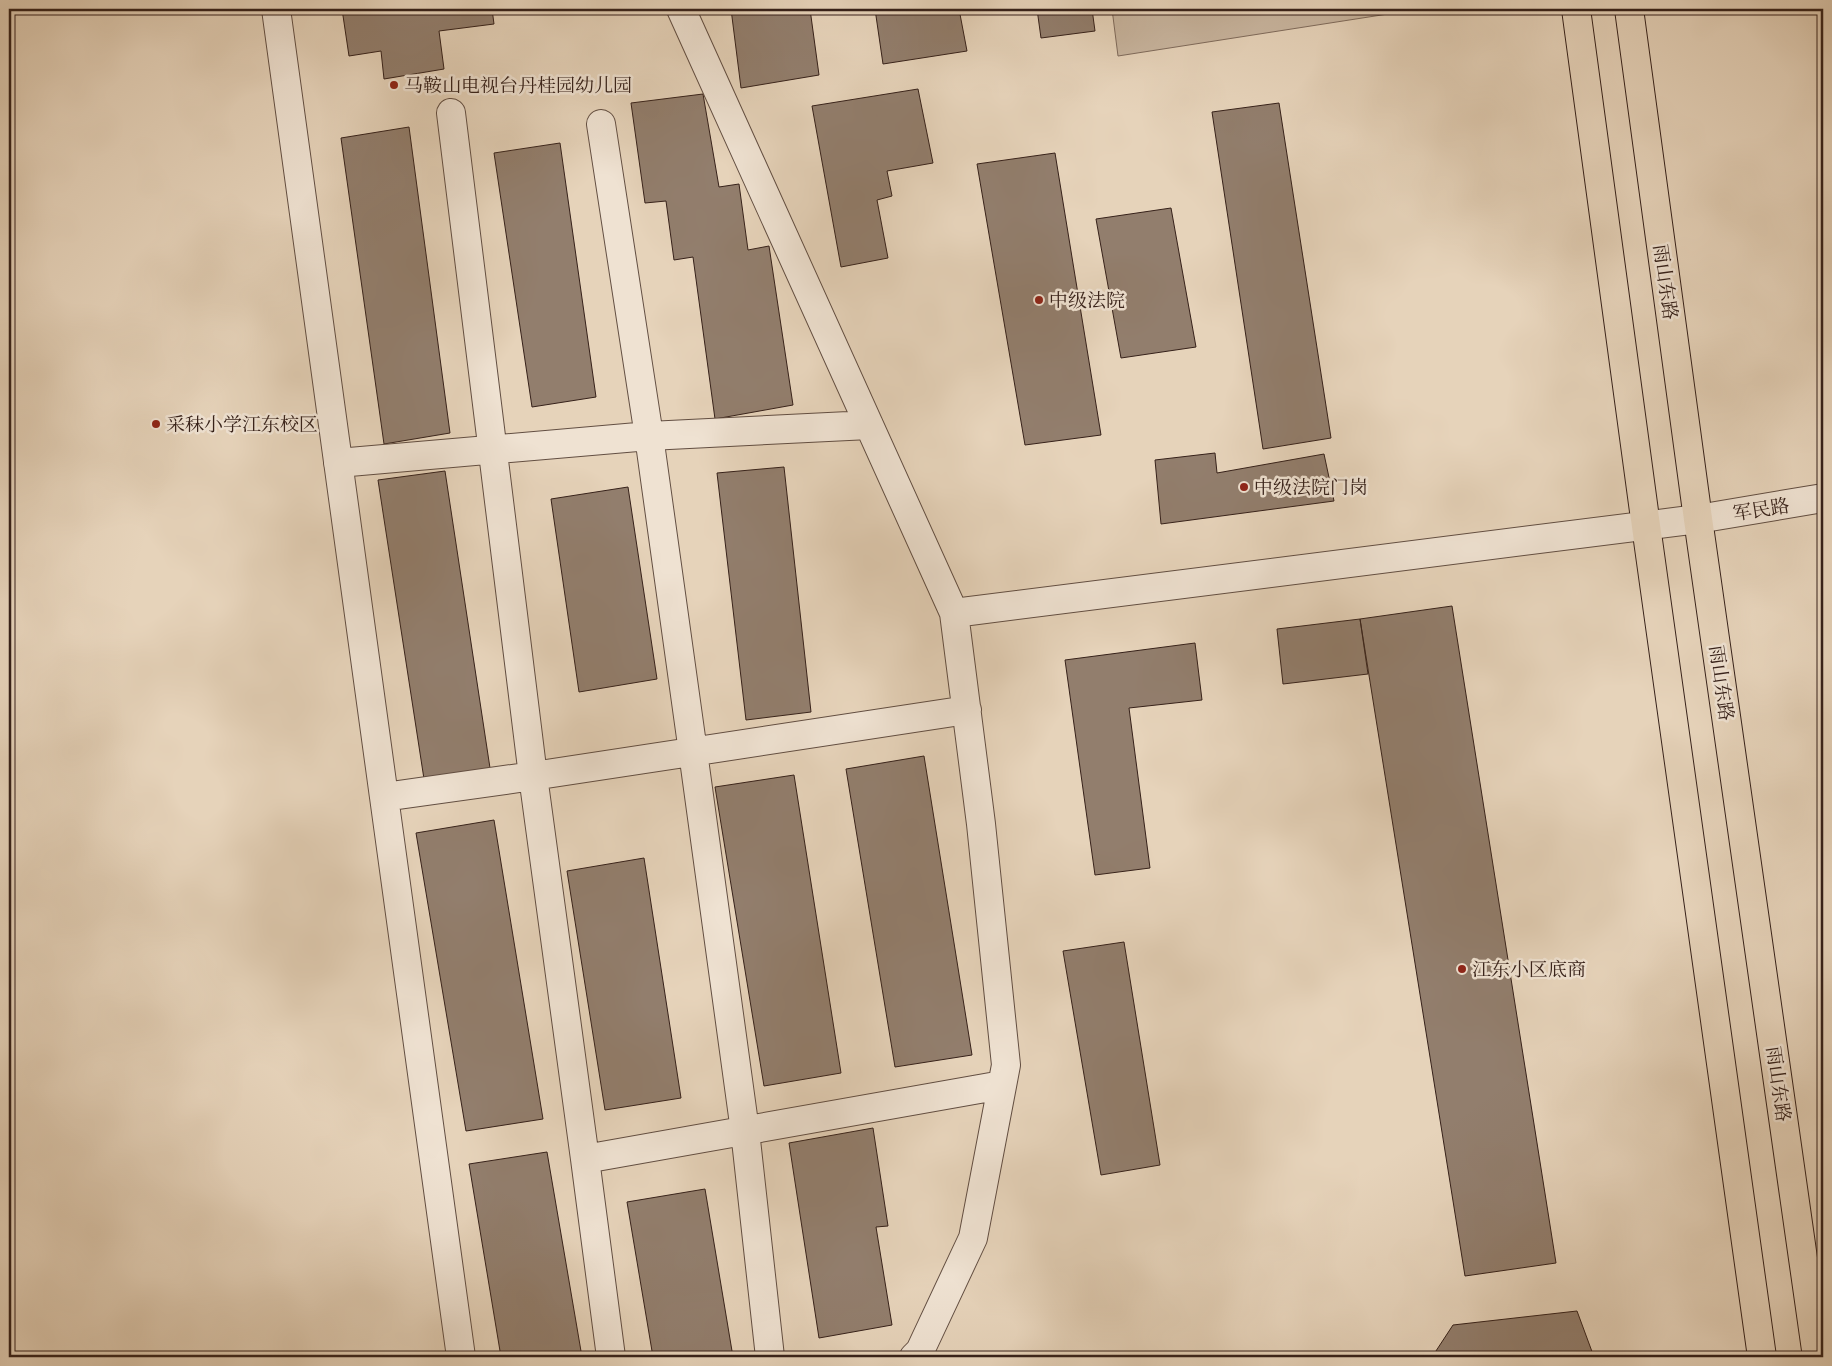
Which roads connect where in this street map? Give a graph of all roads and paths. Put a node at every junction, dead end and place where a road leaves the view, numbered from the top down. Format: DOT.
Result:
graph roads {
  1 [pos="276,9"];
  2 [pos="681,9"];
  3 [pos="1576,9"];
  4 [pos="1629,9"];
  5 [pos="451,113"];
  6 [pos="601,124"];
  7 [pos="869,426"];
  8 [pos="649,436"];
  9 [pos="338,463"];
  10 [pos="1823,498"];
  11 [pos="1698,519"];
  12 [pos="1646,526"];
  13 [pos="954,613"];
  14 [pos="967,710"];
  15 [pos="693,752"];
  16 [pos="533,776"];
  17 [pos="384,797"];
  18 [pos="1002,1085"];
  19 [pos="745,1131"];
  20 [pos="585,1159"];
  21 [pos="1815,1277"];
  22 [pos="461,1357"];
  23 [pos="611,1357"];
  24 [pos="770,1357"];
  25 [pos="914,1357"];
  26 [pos="1762,1357"];
  27 [pos="1817,1357"];
  1 -- 9 [label="street"];
  2 -- 7 [label="street"];
  3 -- 12 [label="main road"];
  4 -- 11 [label="main road, 雨山东路"];
  5 -- 16 [label="street"];
  6 -- 8 [label="street"];
  7 -- 8 [label="street"];
  7 -- 13 [label="street"];
  8 -- 9 [label="street"];
  8 -- 15 [label="street"];
  9 -- 17 [label="street"];
  10 -- 11 [label="street, 军民路"];
  11 -- 12 [label="street, 军民路"];
  11 -- 21 [label="main road, 雨山东路"];
  12 -- 13 [label="street, 军民路"];
  12 -- 26 [label="main road"];
  13 -- 14 [label="street"];
  14 -- 15 [label="street"];
  14 -- 18 [label="street"];
  15 -- 16 [label="street"];
  15 -- 19 [label="street"];
  16 -- 17 [label="street"];
  16 -- 20 [label="street"];
  17 -- 22 [label="street"];
  18 -- 19 [label="street"];
  18 -- 25 [label="street"];
  19 -- 20 [label="street"];
  19 -- 24 [label="street"];
  20 -- 23 [label="street"];
  21 -- 27 [label="main road, 雨山东路"];
}
